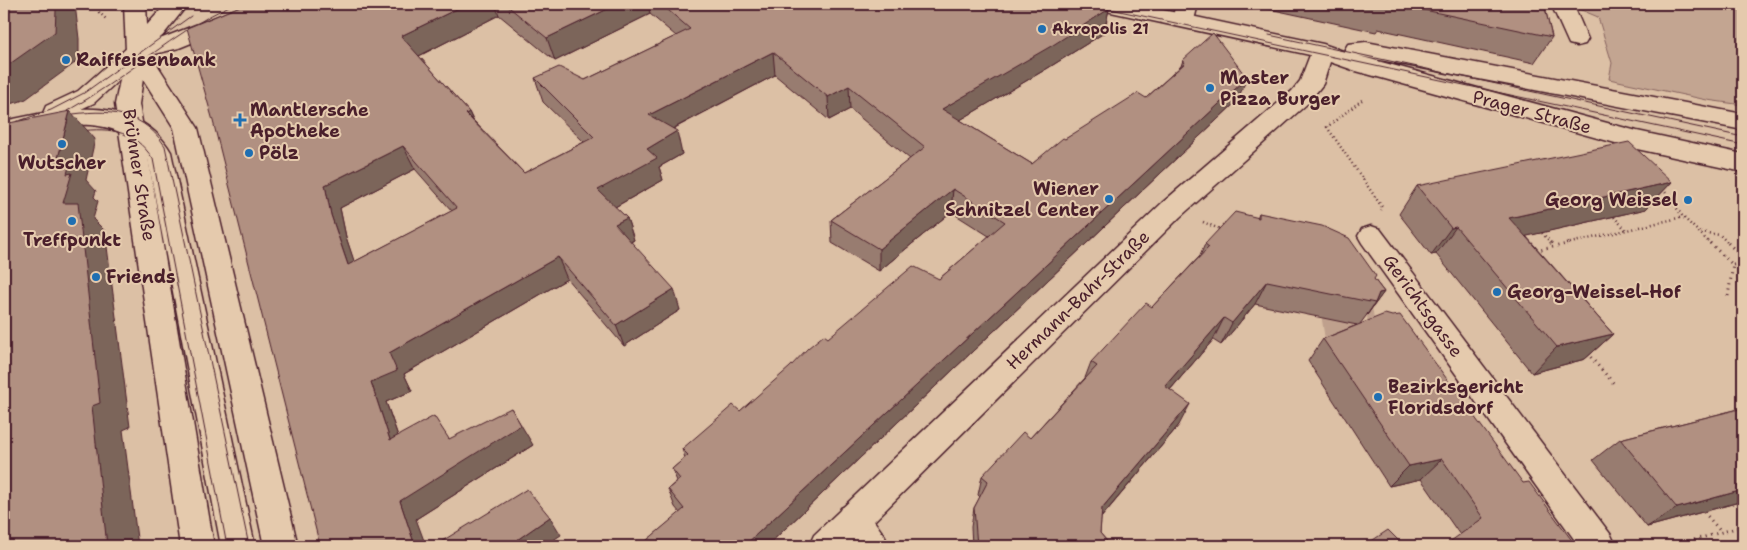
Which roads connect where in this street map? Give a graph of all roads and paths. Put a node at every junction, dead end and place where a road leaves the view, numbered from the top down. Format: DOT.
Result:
graph roads {
  1 [pos="135,4"];
  2 [pos="177,4"];
  3 [pos="267,4"];
  4 [pos="1106,4"];
  5 [pos="1562,4"];
  6 [pos="1185,12"];
  7 [pos="1577,39"];
  8 [pos="137,51"];
  9 [pos="1322,51"];
  10 [pos="1362,100"];
  11 [pos="1743,122"];
  12 [pos="30,123"];
  13 [pos="131,126"];
  14 [pos="4,129"];
  15 [pos="1743,164"];
  16 [pos="1661,186"];
  17 [pos="1171,210"];
  18 [pos="1614,217"];
  19 [pos="1683,217"];
  20 [pos="1627,230"];
  21 [pos="1232,231"];
  22 [pos="1700,232"];
  23 [pos="1542,233"];
  24 [pos="1371,236"];
  25 [pos="1554,247"];
  26 [pos="1529,252"];
  27 [pos="1743,258"];
  28 [pos="1743,263"];
  29 [pos="1734,265"];
  30 [pos="1728,296"];
  31 [pos="1585,351"];
  32 [pos="1616,386"];
  33 [pos="1704,512"];
  34 [pos="853,519"];
  35 [pos="1743,526"];
  36 [pos="1721,532"];
  37 [pos="197,546"];
  38 [pos="238,546"];
  39 [pos="281,546"];
  40 [pos="826,546"];
  41 [pos="872,546"];
  42 [pos="1599,546"];
  43 [pos="1674,546"];
  1 -- 8 [label="main road, Brünner Straße"];
  2 -- 8 [label="main road"];
  3 -- 8 [label="main road"];
  4 -- 6 [label="main road, Prager Straße"];
  5 -- 7 [label="main road"];
  6 -- 9 [label="main road, Prager Straße"];
  8 -- 12 [label="main road"];
  8 -- 13 [label="main road, Brünner Straße"];
  8 -- 39 [label="main road"];
  9 -- 11 [label="main road, Prager Straße"];
  9 -- 15 [label="main road, Prager Straße"];
  9 -- 17 [label="main road, Hermann-Bahr-Straße"];
  10 -- 24 [label="path"];
  12 -- 13 [label="main road"];
  12 -- 14 [label="main road"];
  13 -- 37 [label="main road, Brünner Straße"];
  13 -- 38 [label="main road"];
  16 -- 19 [label="path"];
  17 -- 21 [label="path"];
  17 -- 34 [label="main road, Hermann-Bahr-Straße"];
  18 -- 20 [label="path"];
  19 -- 20 [label="path"];
  19 -- 22 [label="path"];
  20 -- 25 [label="path"];
  22 -- 27 [label="path"];
  22 -- 29 [label="path"];
  23 -- 25 [label="path"];
  24 -- 42 [label="main road, Gerichtsgasse"];
  25 -- 26 [label="path"];
  28 -- 29 [label="path"];
  29 -- 30 [label="path"];
  31 -- 32 [label="path"];
  33 -- 36 [label="path"];
  34 -- 40 [label="main road, Hermann-Bahr-Straße"];
  34 -- 41 [label="main road"];
  35 -- 36 [label="path"];
  36 -- 43 [label="path"];
}
